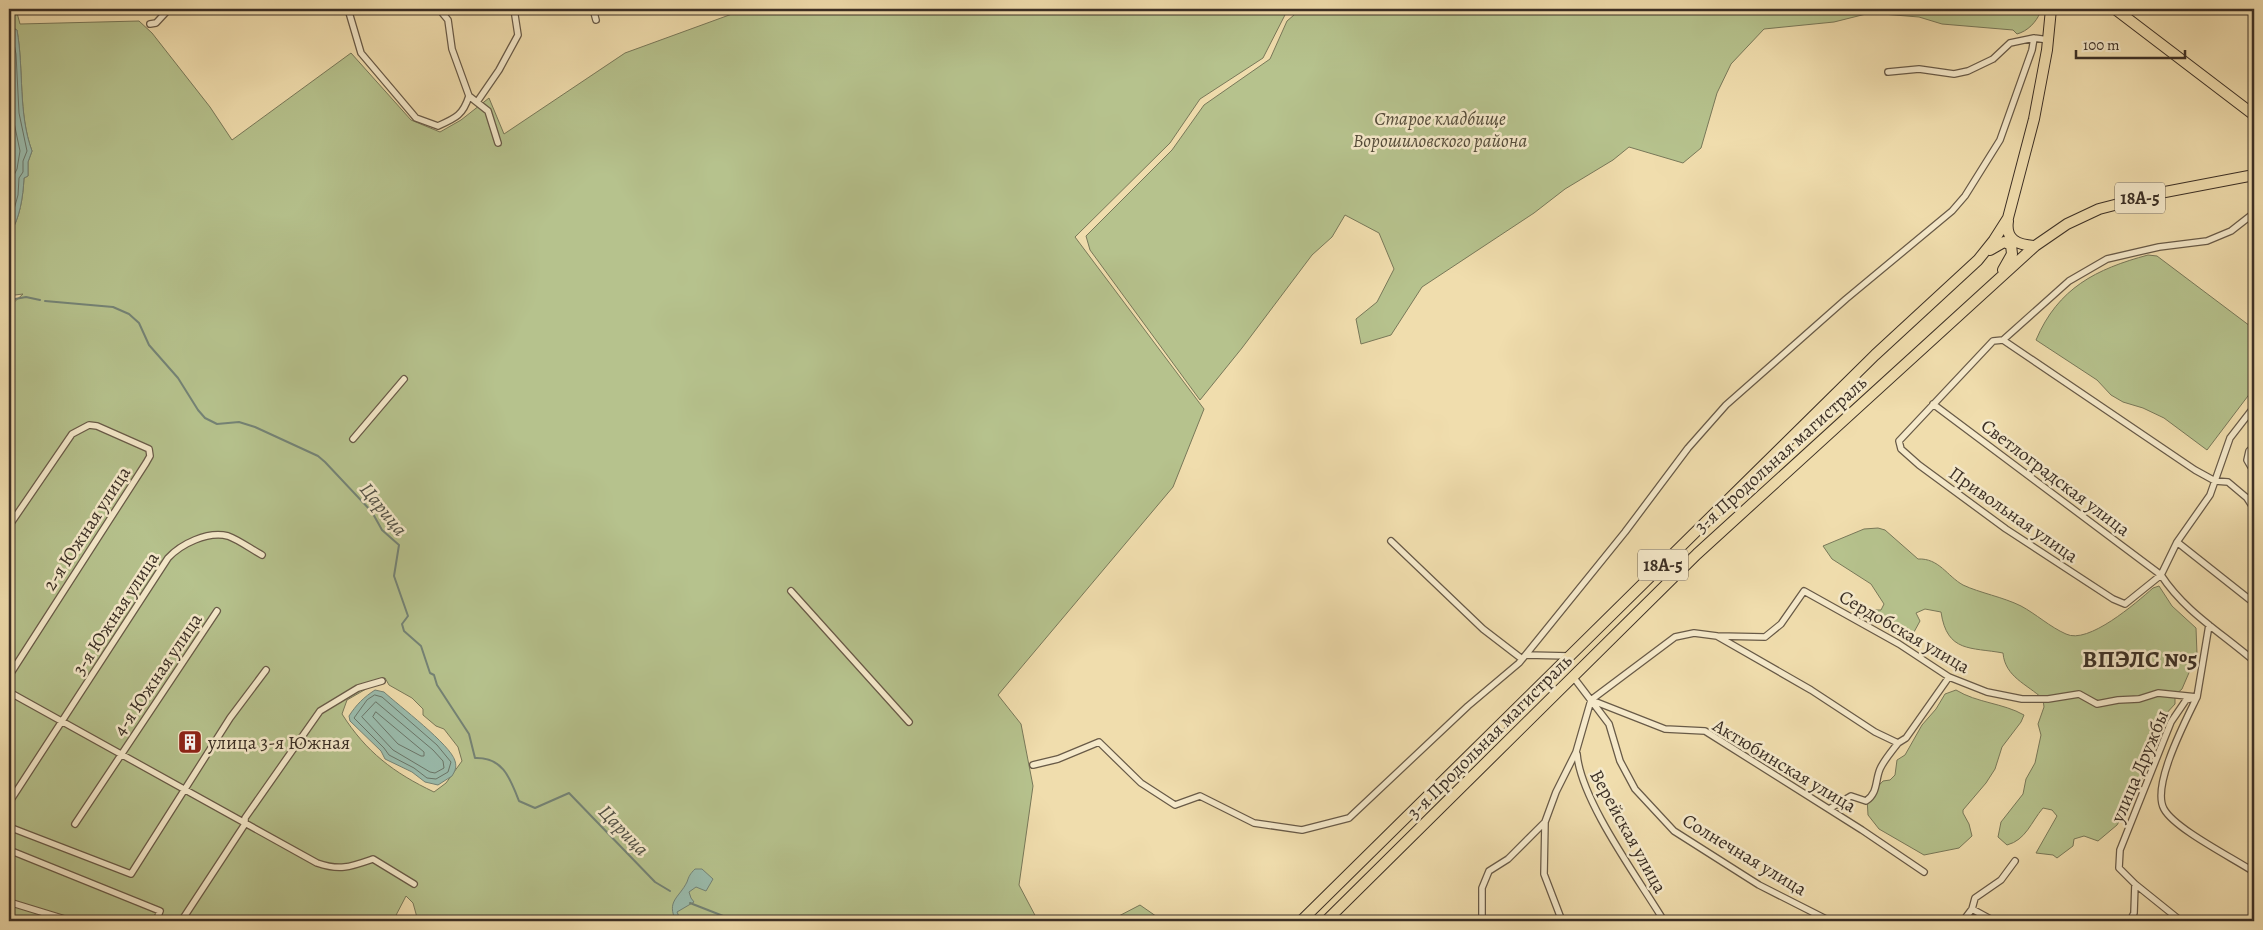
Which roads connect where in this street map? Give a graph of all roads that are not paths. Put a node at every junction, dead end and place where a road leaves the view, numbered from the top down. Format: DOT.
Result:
graph roads {
  1 [pos="348,9"];
  2 [pos="439,9"];
  3 [pos="514,9"];
  4 [pos="593,9"];
  5 [pos="2051,9"];
  6 [pos="2115,9"];
  7 [pos="166,10"];
  8 [pos="596,20"];
  9 [pos="150,24"];
  10 [pos="2034,38"];
  11 [pos="2049,40"];
  12 [pos="1888,72"];
  13 [pos="469,96"];
  14 [pos="477,102"];
  15 [pos="2254,115"];
  16 [pos="498,143"];
  17 [pos="2254,175"];
  18 [pos="2254,213"];
  19 [pos="2008,218"];
  20 [pos="2035,246"];
  21 [pos="1978,260"];
  22 [pos="1997,280"];
  23 [pos="2003,340"];
  24 [pos="404,379"];
  25 [pos="1933,404"];
  26 [pos="2254,407"];
  27 [pos="353,438"];
  28 [pos="2254,446"];
  29 [pos="2254,472"];
  30 [pos="2214,481"];
  31 [pos="2254,509"];
  32 [pos="9,526"];
  33 [pos="1391,541"];
  34 [pos="2177,542"];
  35 [pos="262,555"];
  36 [pos="2161,575"];
  37 [pos="791,591"];
  38 [pos="2254,603"];
  39 [pos="218,611"];
  40 [pos="2209,625"];
  41 [pos="1717,636"];
  42 [pos="1570,656"];
  43 [pos="1524,657"];
  44 [pos="2254,660"];
  45 [pos="266,670"];
  46 [pos="9,676"];
  47 [pos="1949,677"];
  48 [pos="1574,678"];
  49 [pos="382,681"];
  50 [pos="9,692"];
  51 [pos="2197,697"];
  52 [pos="1591,700"];
  53 [pos="62,722"];
  54 [pos="909,722"];
  55 [pos="1898,743"];
  56 [pos="1576,752"];
  57 [pos="122,755"];
  58 [pos="1033,765"];
  59 [pos="184,790"];
  60 [pos="12,798"];
  61 [pos="1829,809"];
  62 [pos="1545,822"];
  63 [pos="75,824"];
  64 [pos="245,824"];
  65 [pos="9,827"];
  66 [pos="9,850"];
  67 [pos="2015,860"];
  68 [pos="1924,872"];
  69 [pos="2254,872"];
  70 [pos="414,884"];
  71 [pos="2135,884"];
  72 [pos="9,902"];
  73 [pos="1972,909"];
  74 [pos="182,920"];
  75 [pos="71,921"];
  76 [pos="156,921"];
  77 [pos="1301,921"];
  78 [pos="1326,921"];
  79 [pos="1482,921"];
  80 [pos="1562,921"];
  81 [pos="1664,921"];
  82 [pos="1830,921"];
  83 [pos="1963,921"];
  84 [pos="1994,921"];
  85 [pos="2130,921"];
  86 [pos="2181,921"];
  1 -- 13 [label="street"];
  2 -- 13 [label="street"];
  3 -- 14 [label="street"];
  4 -- 8 [label="street"];
  5 -- 11 [label="highway, 3-я Продольная магистраль / 18А-5"];
  6 -- 15 [label="highway"];
  7 -- 9 [label="street"];
  10 -- 11 [label="street"];
  10 -- 12 [label="street"];
  10 -- 43 [label="street"];
  11 -- 19 [label="highway, 3-я Продольная магистраль / 18А-5"];
  13 -- 14 [label="street"];
  14 -- 16 [label="street"];
  17 -- 20 [label="highway, 3-я Продольная магистраль / 18А-5"];
  18 -- 23 [label="street"];
  19 -- 20 [label="highway"];
  19 -- 21 [label="highway, 3-я Продольная магистраль / 18А-5"];
  20 -- 22 [label="highway, 3-я Продольная магистраль / 18А-5"];
  21 -- 22 [label="highway"];
  21 -- 42 [label="highway, 3-я Продольная магистраль / 18А-5"];
  22 -- 48 [label="highway, 3-я Продольная магистраль / 18А-5"];
  23 -- 25 [label="street"];
  23 -- 30 [label="street"];
  24 -- 27 [label="street"];
  25 -- 36 [label="street, Светлоградская улица"];
  25 -- 36 [label="street, Привольная улица"];
  26 -- 30 [label="street"];
  28 -- 29 [label="street"];
  30 -- 31 [label="street"];
  30 -- 34 [label="street"];
  32 -- 46 [label="street, 2-я Южная улица"];
  33 -- 43 [label="street"];
  34 -- 36 [label="street"];
  34 -- 38 [label="street"];
  35 -- 53 [label="street, 3-я Южная улица"];
  36 -- 40 [label="street, Светлоградская улица"];
  37 -- 54 [label="street"];
  39 -- 57 [label="street, 4-я Южная улица"];
  40 -- 44 [label="street, Светлоградская улица"];
  40 -- 51 [label="street"];
  41 -- 47 [label="street, Сердобская улица"];
  41 -- 52 [label="street"];
  41 -- 55 [label="street"];
  42 -- 43 [label="street"];
  42 -- 77 [label="highway, 3-я Продольная магистраль / 18А-5"];
  43 -- 58 [label="street"];
  45 -- 59 [label="street"];
  47 -- 51 [label="street, Сердобская улица"];
  47 -- 55 [label="street"];
  48 -- 52 [label="street, Солнечная улица"];
  48 -- 78 [label="highway, 3-я Продольная магистраль / 18А-5"];
  49 -- 64 [label="street"];
  50 -- 53 [label="street"];
  51 -- 69 [label="street"];
  51 -- 71 [label="street, улица Дружбы"];
  52 -- 56 [label="street"];
  52 -- 61 [label="street, Актюбинская улица"];
  52 -- 82 [label="street, Солнечная улица"];
  53 -- 57 [label="street"];
  53 -- 60 [label="street, 3-я Южная улица"];
  55 -- 61 [label="street"];
  56 -- 62 [label="street"];
  56 -- 81 [label="street, Верейская улица"];
  57 -- 59 [label="street"];
  57 -- 63 [label="street, 4-я Южная улица"];
  59 -- 64 [label="street"];
  59 -- 65 [label="street"];
  61 -- 68 [label="street, Актюбинская улица"];
  62 -- 79 [label="street"];
  62 -- 80 [label="street"];
  64 -- 70 [label="street"];
  64 -- 74 [label="street"];
  66 -- 76 [label="street"];
  67 -- 73 [label="street"];
  71 -- 85 [label="street"];
  71 -- 86 [label="street, улица Дружбы"];
  72 -- 75 [label="street"];
  73 -- 83 [label="street"];
  73 -- 84 [label="street"];
}
